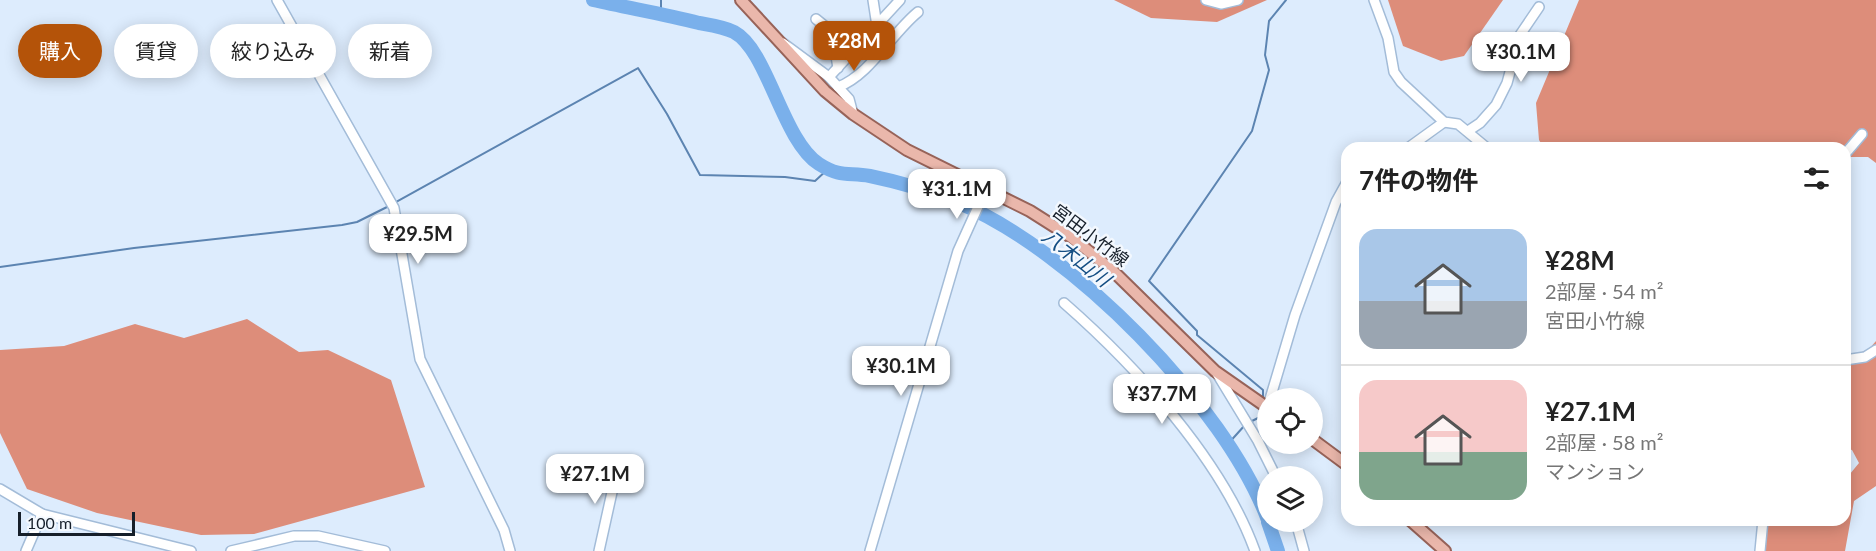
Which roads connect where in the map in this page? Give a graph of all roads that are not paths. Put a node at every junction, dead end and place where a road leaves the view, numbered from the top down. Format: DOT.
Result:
graph roads {
  1 [pos="277,0"];
  2 [pos="741,0"];
  3 [pos="873,0"];
  4 [pos="900,0"];
  5 [pos="1206,0"];
  6 [pos="1238,0"];
  7 [pos="1374,0"];
  8 [pos="1539,7"];
  9 [pos="918,12"];
  10 [pos="816,19"];
  11 [pos="877,26"];
  12 [pos="781,42"];
  13 [pos="838,68"];
  14 [pos="829,77"];
  15 [pos="838,87"];
  16 [pos="853,114"];
  17 [pos="1444,122"];
  18 [pos="1468,131"];
  19 [pos="1863,134"];
  20 [pos="1416,142"];
  21 [pos="1480,142"];
  22 [pos="1851,147"];
  23 [pos="986,189"];
  24 [pos="1341,193"];
  25 [pos="1064,303"];
  26 [pos="1876,350"];
  27 [pos="1851,359"];
  28 [pos="1215,371"];
  29 [pos="1273,388"];
  30 [pos="1257,400"];
  31 [pos="1323,447"];
  32 [pos="1341,461"];
  33 [pos="618,465"];
  34 [pos="1270,466"];
  35 [pos="0,489"];
  36 [pos="42,514"];
  37 [pos="1417,526"];
  38 [pos="1762,526"];
  39 [pos="1299,532"];
  40 [pos="26,551"];
  41 [pos="191,551"];
  42 [pos="231,551"];
  43 [pos="385,551"];
  44 [pos="510,551"];
  45 [pos="599,551"];
  46 [pos="870,551"];
  47 [pos="1255,551"];
  48 [pos="1304,551"];
  49 [pos="1445,551"];
  50 [pos="1760,551"];
  1 -- 44 [label="street"];
  2 -- 12 [label="main road, 宮田小竹線"];
  3 -- 11 [label="street"];
  4 -- 11 [label="street"];
  5 -- 6 [label="street"];
  7 -- 17 [label="street"];
  8 -- 18 [label="street"];
  9 -- 15 [label="street"];
  10 -- 13 [label="street"];
  11 -- 13 [label="street"];
  12 -- 14 [label="street"];
  12 -- 16 [label="main road, 宮田小竹線"];
  13 -- 14 [label="street"];
  14 -- 15 [label="street"];
  15 -- 16 [label="street"];
  16 -- 23 [label="main road, 宮田小竹線"];
  17 -- 18 [label="street"];
  17 -- 20 [label="street"];
  18 -- 21 [label="street"];
  19 -- 22 [label="street"];
  23 -- 28 [label="main road, 宮田小竹線"];
  23 -- 46 [label="street"];
  24 -- 29 [label="street"];
  25 -- 47 [label="street"];
  26 -- 27 [label="street"];
  28 -- 30 [label="main road, 宮田小竹線"];
  28 -- 34 [label="street"];
  31 -- 32 [label="main road"];
  33 -- 45 [label="street"];
  35 -- 36 [label="street"];
  36 -- 40 [label="street"];
  36 -- 41 [label="street"];
  37 -- 49 [label="main road"];
  38 -- 50 [label="street"];
  39 -- 48 [label="street"];
  42 -- 43 [label="street"];
}
